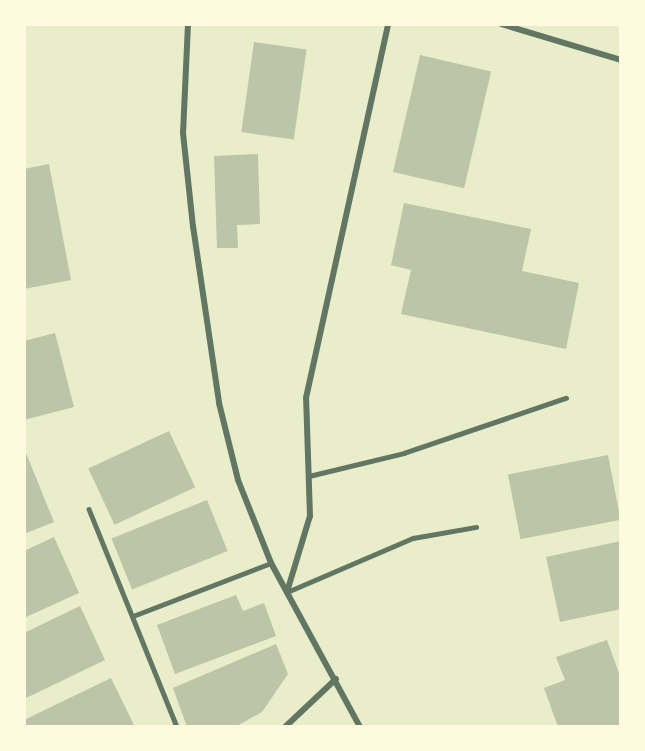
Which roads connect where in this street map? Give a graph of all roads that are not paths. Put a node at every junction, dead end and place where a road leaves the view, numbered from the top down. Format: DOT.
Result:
graph roads {
  1 [pos="188,24"];
  2 [pos="388,24"];
  3 [pos="501,24"];
  4 [pos="621,60"];
  5 [pos="566,398"];
  6 [pos="309,476"];
  7 [pos="89,509"];
  8 [pos="476,527"];
  9 [pos="271,563"];
  10 [pos="287,592"];
  11 [pos="134,616"];
  12 [pos="336,679"];
  13 [pos="177,727"];
  14 [pos="285,727"];
  15 [pos="360,727"];
  1 -- 9 [label="street"];
  2 -- 6 [label="street"];
  3 -- 4 [label="street"];
  5 -- 6 [label="lane"];
  6 -- 10 [label="street"];
  7 -- 11 [label="lane"];
  8 -- 10 [label="lane"];
  9 -- 10 [label="street"];
  9 -- 11 [label="lane"];
  10 -- 12 [label="street"];
  11 -- 13 [label="lane"];
  12 -- 14 [label="street"];
  12 -- 15 [label="street"];
}
